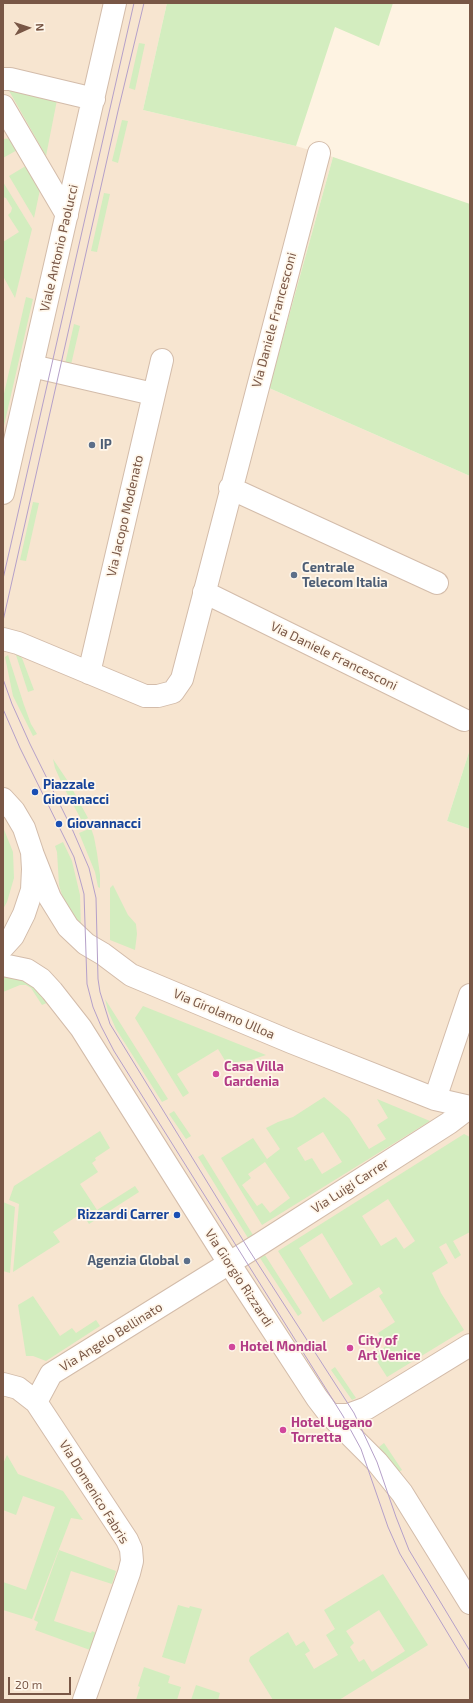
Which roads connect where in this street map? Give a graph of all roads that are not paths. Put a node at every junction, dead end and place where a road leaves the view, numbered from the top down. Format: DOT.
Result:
graph roads {
  1 [pos="115,3"];
  2 [pos="3,80"];
  3 [pos="94,99"];
  4 [pos="3,106"];
  5 [pos="319,153"];
  6 [pos="67,215"];
  7 [pos="162,360"];
  8 [pos="32,366"];
  9 [pos="153,394"];
  10 [pos="5,479"];
  11 [pos="230,488"];
  12 [pos="437,583"];
  13 [pos="204,592"];
  14 [pos="3,639"];
  15 [pos="89,673"];
  16 [pos="464,720"];
  17 [pos="3,799"];
  18 [pos="32,852"];
  19 [pos="3,947"];
  20 [pos="3,965"];
  21 [pos="470,996"];
  22 [pos="436,1099"];
  23 [pos="470,1107"];
  24 [pos="229,1262"];
  25 [pos="470,1345"];
  26 [pos="3,1384"];
  27 [pos="36,1402"];
  28 [pos="330,1415"];
  29 [pos="470,1603"];
  30 [pos="84,1700"];
  1 -- 3 [label="street, Viale Antonio Paolucci"];
  2 -- 3 [label="street"];
  3 -- 6 [label="street, Viale Antonio Paolucci"];
  4 -- 6 [label="street"];
  5 -- 11 [label="street, Via Daniele Francesconi"];
  6 -- 8 [label="street, Viale Antonio Paolucci"];
  7 -- 9 [label="street, Via Jacopo Modenato"];
  8 -- 9 [label="street"];
  8 -- 10 [label="street, Viale Antonio Paolucci"];
  9 -- 15 [label="street, Via Jacopo Modenato"];
  11 -- 12 [label="street"];
  11 -- 13 [label="street, Via Daniele Francesconi"];
  13 -- 15 [label="street, Via Daniele Francesconi"];
  13 -- 16 [label="street, Via Daniele Francesconi"];
  14 -- 15 [label="street, Via Daniele Francesconi"];
  17 -- 18 [label="street"];
  18 -- 19 [label="street"];
  18 -- 22 [label="street, Via Girolamo Ulloa"];
  20 -- 24 [label="street, Via Giorgio Rizzardi"];
  21 -- 22 [label="street"];
  22 -- 23 [label="street, Via Girolamo Ulloa"];
  23 -- 24 [label="street, Via Luigi Carrer"];
  24 -- 27 [label="street, Via Angelo Bellinato"];
  24 -- 28 [label="street, Via Giorgio Rizzardi"];
  25 -- 28 [label="street"];
  26 -- 27 [label="street"];
  27 -- 30 [label="street, Via Domenico Fabris"];
  28 -- 29 [label="street, Via Giorgio Rizzardi"];
}
